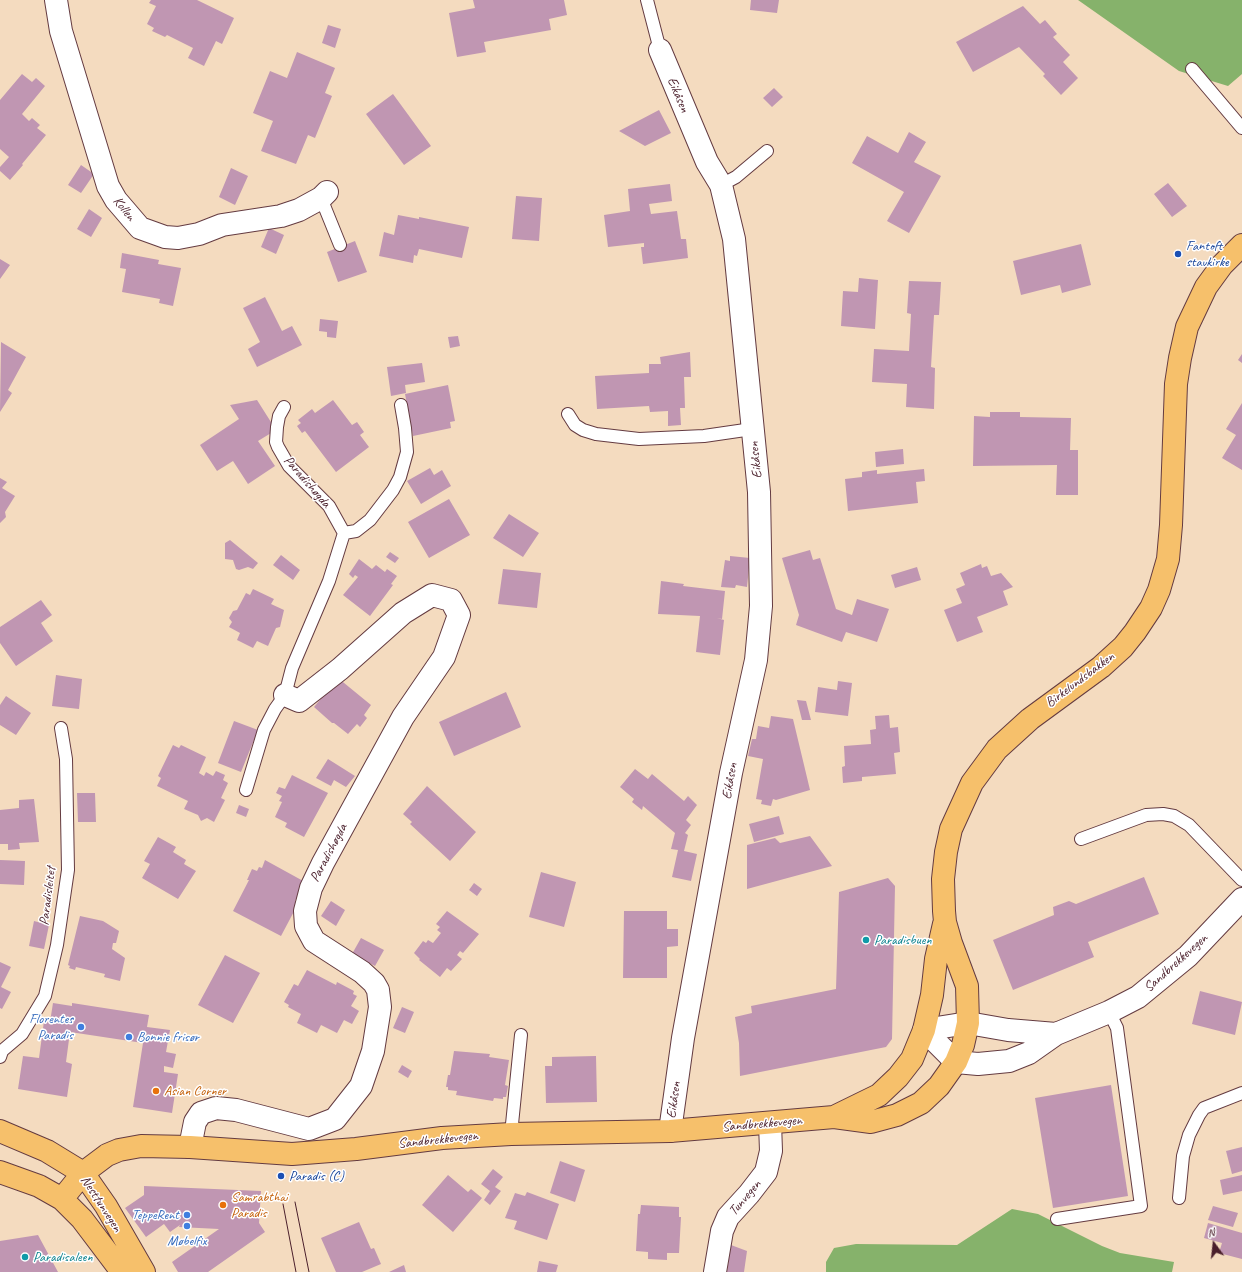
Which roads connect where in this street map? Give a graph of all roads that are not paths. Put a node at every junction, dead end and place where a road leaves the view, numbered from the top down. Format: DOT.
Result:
graph roads {
  1 [pos="56,0"];
  2 [pos="647,0"];
  3 [pos="660,50"];
  4 [pos="1192,69"];
  5 [pos="1242,128"];
  6 [pos="767,151"];
  7 [pos="721,185"];
  8 [pos="324,195"];
  9 [pos="340,245"];
  10 [pos="1242,245"];
  11 [pos="401,405"];
  12 [pos="284,407"];
  13 [pos="568,414"];
  14 [pos="752,429"];
  15 [pos="344,533"];
  16 [pos="285,695"];
  17 [pos="61,728"];
  18 [pos="246,790"];
  19 [pos="1081,839"];
  20 [pos="1242,880"];
  21 [pos="1242,899"];
  22 [pos="945,922"];
  23 [pos="1109,1012"];
  24 [pos="968,1023"];
  25 [pos="924,1030"];
  26 [pos="1056,1034"];
  27 [pos="521,1035"];
  28 [pos="1,1051"];
  29 [pos="956,1062"];
  30 [pos="1242,1093"];
  31 [pos="834,1117"];
  32 [pos="770,1123"];
  33 [pos="0,1131"];
  34 [pos="670,1131"];
  35 [pos="511,1134"];
  36 [pos="190,1147"];
  37 [pos="0,1172"];
  38 [pos="83,1173"];
  39 [pos="1179,1198"];
  40 [pos="62,1199"];
  41 [pos="1057,1219"];
  42 [pos="122,1272"];
  43 [pos="144,1272"];
  44 [pos="715,1272"];
  1 -- 8 [label="street, Kollen"];
  2 -- 3 [label="lane, Eikåsen"];
  3 -- 7 [label="street, Eikåsen"];
  4 -- 5 [label="lane"];
  6 -- 7 [label="lane"];
  7 -- 14 [label="street, Eikåsen"];
  8 -- 9 [label="lane"];
  10 -- 22 [label="main road, Birkelundsbakken"];
  11 -- 15 [label="lane"];
  12 -- 15 [label="lane, Paradishøgda"];
  13 -- 14 [label="lane, Eikåsen"];
  14 -- 34 [label="street, Eikåsen"];
  15 -- 16 [label="lane"];
  16 -- 18 [label="lane"];
  16 -- 36 [label="street, Paradishøgda"];
  17 -- 28 [label="lane, Paradisleitet"];
  19 -- 20 [label="lane"];
  21 -- 23 [label="street, Sandbrekkevegen"];
  22 -- 24 [label="main road"];
  22 -- 25 [label="main road"];
  23 -- 26 [label="street, Sandbrekkevegen"];
  23 -- 41 [label="lane"];
  24 -- 25 [label="street, Sandbrekkevegen"];
  24 -- 26 [label="street, Sandbrekkevegen"];
  24 -- 29 [label="main road"];
  25 -- 29 [label="street"];
  25 -- 31 [label="main road"];
  26 -- 29 [label="street, Sandbrekkevegen"];
  27 -- 35 [label="lane"];
  29 -- 31 [label="main road"];
  30 -- 39 [label="lane"];
  31 -- 32 [label="main road, Sandbrekkevegen"];
  32 -- 34 [label="main road, Sandbrekkevegen"];
  32 -- 44 [label="street, Tunvegen"];
  33 -- 38 [label="main road, Nesttunvegen"];
  34 -- 35 [label="main road, Sandbrekkevegen"];
  35 -- 36 [label="main road, Sandbrekkevegen"];
  36 -- 38 [label="main road, Sandbrekkevegen"];
  37 -- 40 [label="main road, Nesttunvegen"];
  38 -- 40 [label="main road, Sandbrekkevegen"];
  38 -- 43 [label="main road, Nesttunvegen"];
  40 -- 42 [label="main road, Nesttunvegen"];
}
